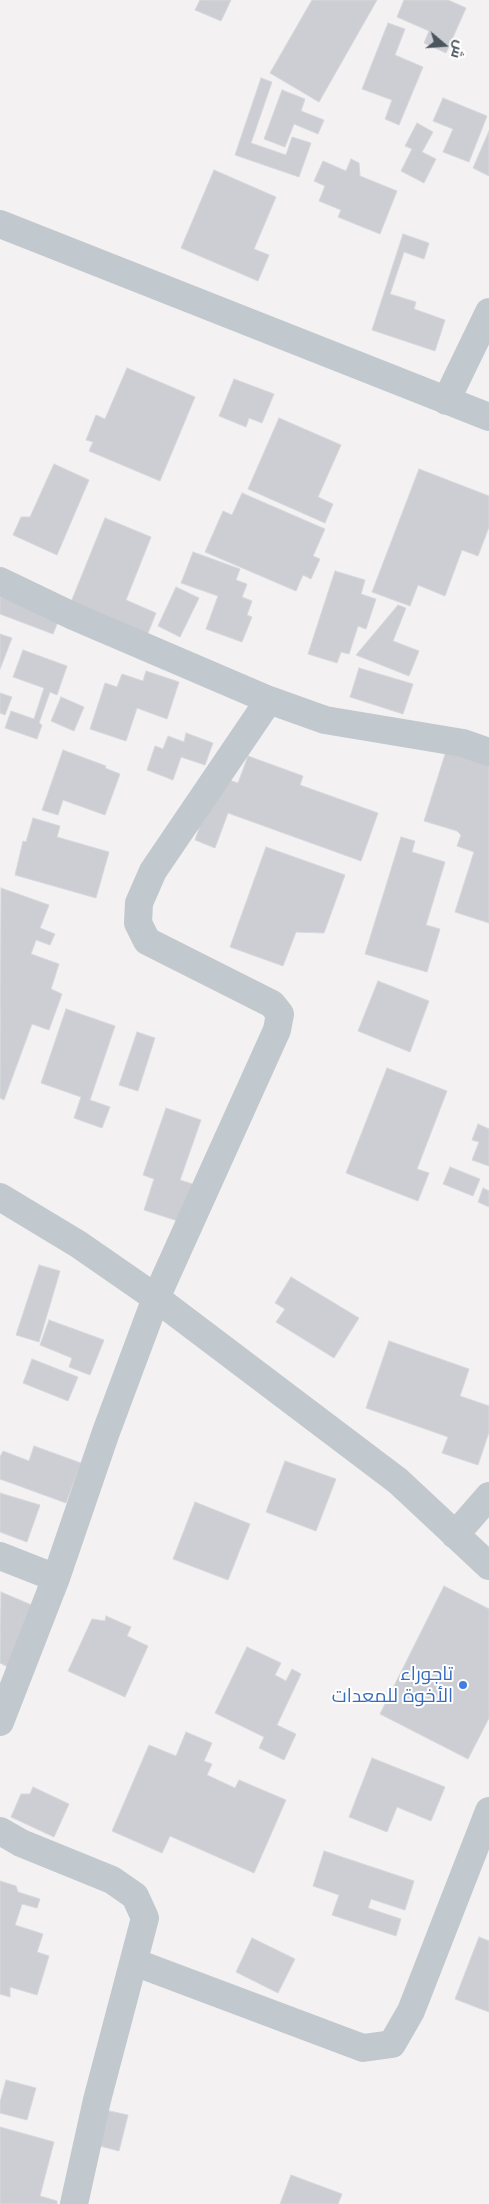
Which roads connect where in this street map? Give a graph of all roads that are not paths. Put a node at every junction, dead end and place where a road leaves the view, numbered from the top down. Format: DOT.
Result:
graph roads {
  1 [pos="0,224"];
  2 [pos="489,312"];
  3 [pos="446,400"];
  4 [pos="489,417"];
  5 [pos="0,581"];
  6 [pos="269,700"];
  7 [pos="489,752"];
  8 [pos="0,1197"];
  9 [pos="156,1298"];
  10 [pos="489,1496"];
  11 [pos="455,1535"];
  12 [pos="0,1556"];
  13 [pos="489,1566"];
  14 [pos="56,1578"];
  15 [pos="0,1722"];
  16 [pos="489,1812"];
  17 [pos="0,1831"];
  18 [pos="134,1962"];
  19 [pos="74,2204"];
  1 -- 3 [label="street"];
  2 -- 3 [label="street"];
  3 -- 4 [label="street"];
  5 -- 6 [label="street"];
  6 -- 7 [label="street"];
  6 -- 9 [label="street"];
  8 -- 9 [label="street"];
  9 -- 11 [label="street"];
  9 -- 14 [label="street"];
  10 -- 11 [label="street"];
  11 -- 13 [label="street"];
  12 -- 14 [label="street"];
  14 -- 15 [label="street"];
  16 -- 18 [label="street"];
  17 -- 18 [label="street"];
  18 -- 19 [label="street"];
}
